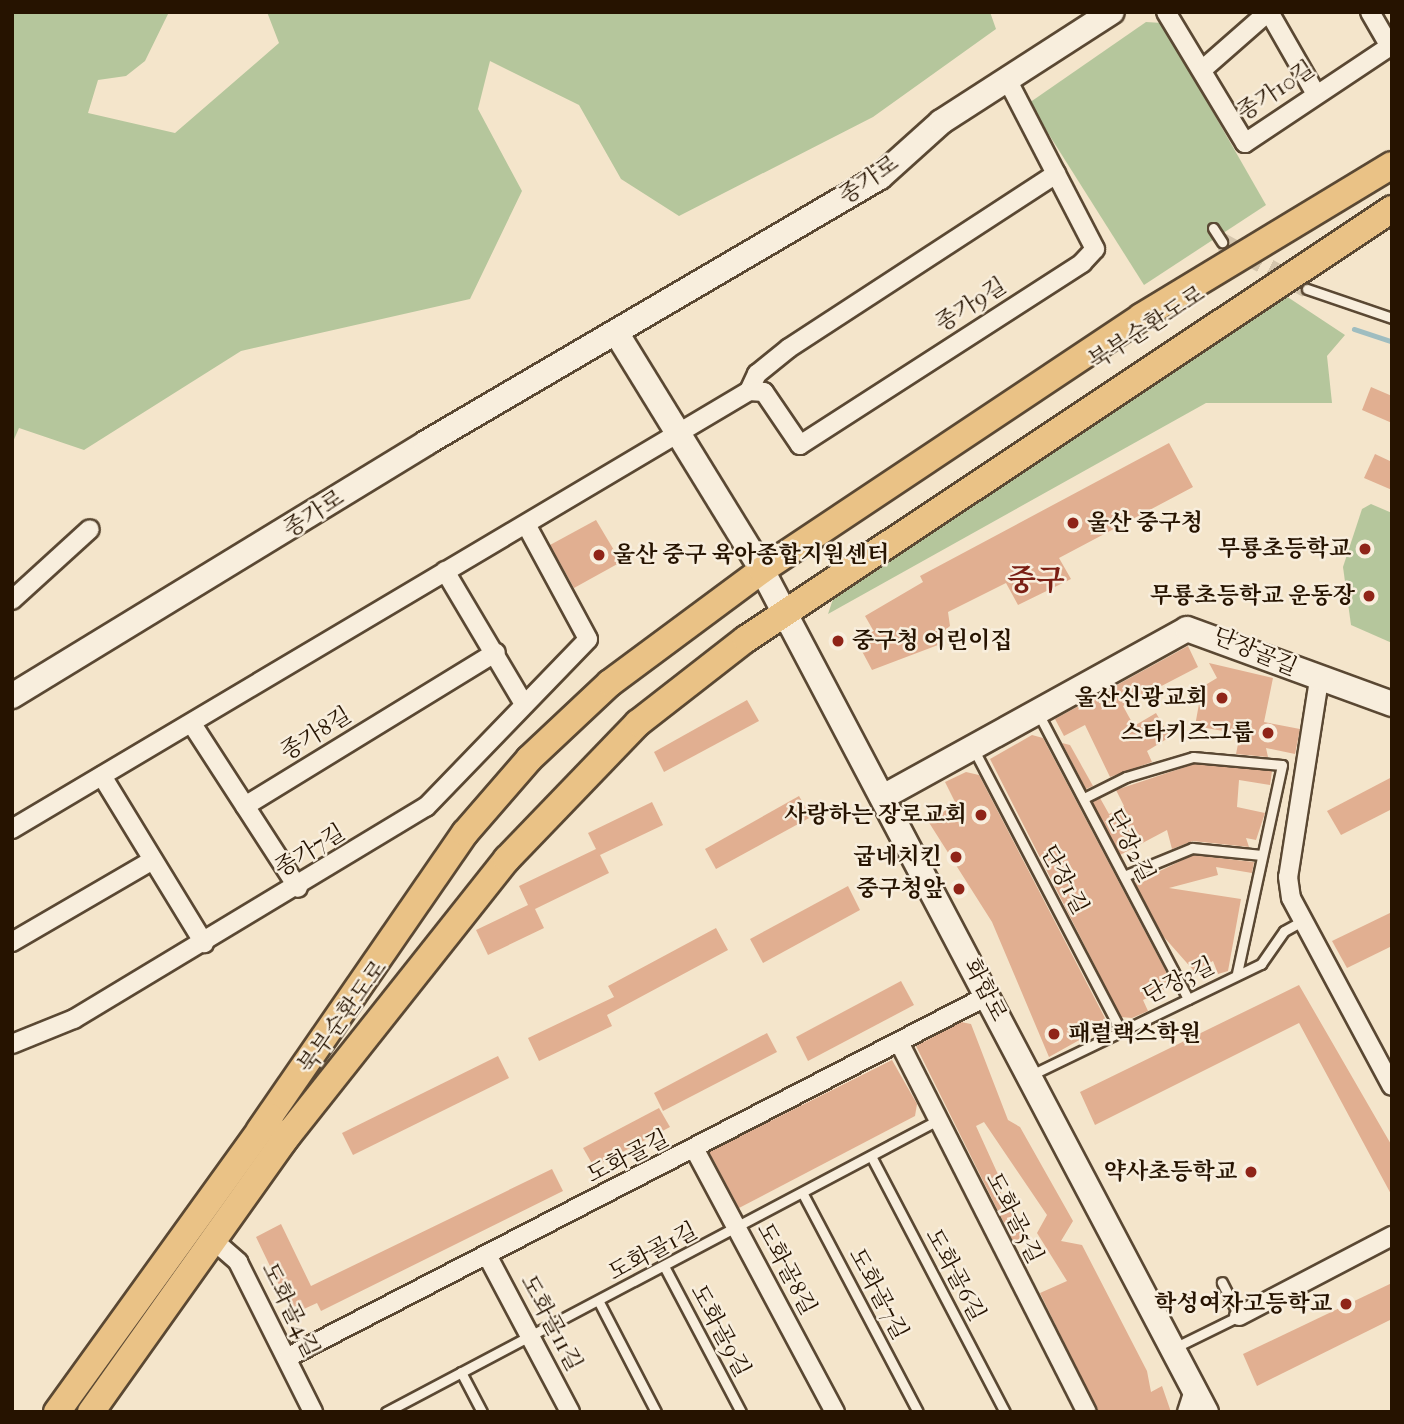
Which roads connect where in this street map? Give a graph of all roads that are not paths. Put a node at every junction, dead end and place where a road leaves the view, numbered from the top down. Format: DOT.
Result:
graph roads {
  1 [pos="1112,12"];
  2 [pos="1166,12"];
  3 [pos="1269,12"];
  4 [pos="1370,12"];
  5 [pos="1391,46"];
  6 [pos="1202,70"];
  7 [pos="1008,81"];
  8 [pos="1316,94"];
  9 [pos="1392,164"];
  10 [pos="1392,170"];
  11 [pos="1056,174"];
  12 [pos="1392,200"];
  13 [pos="1392,209"];
  14 [pos="1213,228"];
  15 [pos="1222,242"];
  16 [pos="1307,289"];
  17 [pos="1392,318"];
  18 [pos="617,334"];
  19 [pos="748,391"];
  20 [pos="678,431"];
  21 [pos="905,489"];
  22 [pos="921,511"];
  23 [pos="527,526"];
  24 [pos="90,529"];
  25 [pos="762,570"];
  26 [pos="445,571"];
  27 [pos="12,600"];
  28 [pos="784,614"];
  29 [pos="496,652"];
  30 [pos="663,653"];
  31 [pos="679,676"];
  32 [pos="1319,680"];
  33 [pos="12,696"];
  34 [pos="524,704"];
  35 [pos="1392,704"];
  36 [pos="1037,711"];
  37 [pos="192,724"];
  38 [pos="972,747"];
  39 [pos="102,776"];
  40 [pos="883,797"];
  41 [pos="1084,798"];
  42 [pos="246,806"];
  43 [pos="12,829"];
  44 [pos="1262,855"];
  45 [pos="153,860"];
  46 [pos="1124,876"];
  47 [pos="298,888"];
  48 [pos="1302,921"];
  49 [pos="12,942"];
  50 [pos="204,943"];
  51 [pos="1237,974"];
  52 [pos="989,995"];
  53 [pos="1188,999"];
  54 [pos="1121,1031"];
  55 [pos="12,1044"];
  56 [pos="900,1044"];
  57 [pos="1028,1076"];
  58 [pos="1392,1086"];
  59 [pos="936,1121"];
  60 [pos="271,1137"];
  61 [pos="695,1150"];
  62 [pos="871,1156"];
  63 [pos="803,1194"];
  64 [pos="737,1229"];
  65 [pos="1392,1236"];
  66 [pos="212,1238"];
  67 [pos="488,1257"];
  68 [pos="665,1268"];
  69 [pos="1222,1282"];
  70 [pos="599,1302"];
  71 [pos="1239,1316"];
  72 [pos="530,1337"];
  73 [pos="1172,1349"];
  74 [pos="288,1357"];
  75 [pos="461,1372"];
  76 [pos="1191,1401"];
  77 [pos="391,1411"];
  78 [pos="57,1412"];
  79 [pos="92,1412"];
  80 [pos="313,1412"];
  81 [pos="482,1412"];
  82 [pos="570,1412"];
  83 [pos="656,1412"];
  84 [pos="741,1412"];
  85 [pos="835,1412"];
  86 [pos="918,1412"];
  87 [pos="1005,1412"];
  88 [pos="1087,1412"];
  89 [pos="1206,1412"];
  1 -- 7 [label="main road, 종가로"];
  2 -- 6 [label="street, 종가10길"];
  3 -- 6 [label="street"];
  3 -- 8 [label="street"];
  4 -- 5 [label="street"];
  5 -- 8 [label="street, 종가10길"];
  6 -- 8 [label="street, 종가10길"];
  7 -- 11 [label="street, 종가9길"];
  7 -- 18 [label="main road, 종가로"];
  9 -- 25 [label="main road"];
  10 -- 21 [label="main road, 북부순환도로"];
  11 -- 19 [label="street"];
  11 -- 19 [label="street, 종가9길"];
  12 -- 22 [label="main road, 북부순환도로"];
  13 -- 28 [label="main road"];
  14 -- 15 [label="lane"];
  16 -- 17 [label="lane"];
  18 -- 20 [label="main road"];
  18 -- 33 [label="main road, 종가로"];
  19 -- 20 [label="street"];
  20 -- 23 [label="street"];
  20 -- 25 [label="main road"];
  23 -- 26 [label="street"];
  23 -- 34 [label="street, 종가7길"];
  24 -- 27 [label="street"];
  25 -- 28 [label="main road, 화합로"];
  25 -- 60 [label="main road"];
  26 -- 29 [label="street"];
  26 -- 37 [label="street"];
  28 -- 40 [label="main road, 화합로"];
  28 -- 60 [label="main road"];
  29 -- 34 [label="street"];
  29 -- 42 [label="street, 종가8길"];
  30 -- 60 [label="main road, 북부순환도로"];
  31 -- 60 [label="main road, 북부순환도로"];
  32 -- 35 [label="main road"];
  32 -- 36 [label="main road, 단장골길"];
  32 -- 48 [label="street, 단장골길"];
  34 -- 47 [label="street, 종가7길"];
  36 -- 38 [label="main road, 단장골길"];
  36 -- 41 [label="lane, 단장2길"];
  37 -- 39 [label="street"];
  37 -- 42 [label="street"];
  38 -- 40 [label="main road, 단장골길"];
  38 -- 54 [label="lane, 단장1길"];
  39 -- 43 [label="street"];
  39 -- 45 [label="street"];
  40 -- 52 [label="main road, 화합로"];
  41 -- 44 [label="lane, 단장3길"];
  41 -- 46 [label="lane, 단장2길"];
  42 -- 47 [label="street"];
  44 -- 46 [label="lane"];
  44 -- 51 [label="lane, 단장3길"];
  45 -- 49 [label="street"];
  45 -- 50 [label="street"];
  46 -- 53 [label="lane, 단장2길"];
  47 -- 50 [label="street, 종가7길"];
  48 -- 51 [label="lane"];
  48 -- 58 [label="street, 단장골길"];
  50 -- 55 [label="street, 종가7길"];
  51 -- 53 [label="lane, 단장3길"];
  52 -- 56 [label="street, 도화골길"];
  52 -- 57 [label="main road, 화합로"];
  53 -- 54 [label="lane, 단장3길"];
  54 -- 57 [label="lane, 단장3길"];
  56 -- 59 [label="street, 도화골5길"];
  56 -- 61 [label="street, 도화골길"];
  57 -- 73 [label="main road, 화합로"];
  59 -- 62 [label="lane, 도화골1길"];
  59 -- 88 [label="street, 도화골5길"];
  60 -- 66 [label="main road, 북부순환도로"];
  60 -- 78 [label="main road, 북부순환도로"];
  61 -- 64 [label="street, 도화골8길"];
  61 -- 67 [label="street, 도화골길"];
  62 -- 63 [label="lane, 도화골1길"];
  62 -- 87 [label="lane, 도화골6길"];
  63 -- 64 [label="lane, 도화골1길"];
  63 -- 86 [label="lane, 도화골7길"];
  64 -- 68 [label="lane, 도화골1길"];
  64 -- 85 [label="street, 도화골8길"];
  65 -- 71 [label="street"];
  66 -- 74 [label="street, 도화골4길"];
  66 -- 79 [label="main road, 북부순환도로"];
  67 -- 72 [label="street, 도화골11길"];
  67 -- 74 [label="street, 도화골길"];
  68 -- 70 [label="lane, 도화골1길"];
  68 -- 84 [label="lane, 도화골9길"];
  69 -- 71 [label="lane"];
  70 -- 72 [label="lane, 도화골1길"];
  70 -- 83 [label="lane"];
  71 -- 73 [label="lane"];
  72 -- 75 [label="lane, 도화골1길"];
  72 -- 82 [label="street, 도화골11길"];
  73 -- 76 [label="main road, 화합로"];
  74 -- 80 [label="street, 도화골4길"];
  75 -- 77 [label="lane, 도화골1길"];
  75 -- 81 [label="lane"];
  76 -- 89 [label="main road, 화합로"];
}
